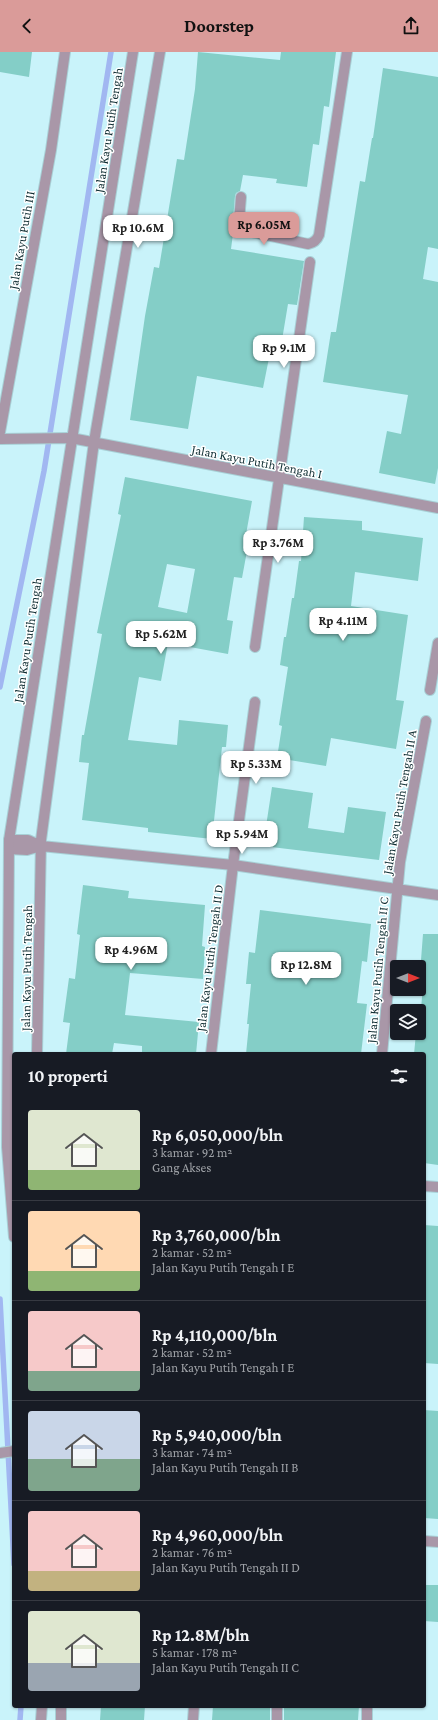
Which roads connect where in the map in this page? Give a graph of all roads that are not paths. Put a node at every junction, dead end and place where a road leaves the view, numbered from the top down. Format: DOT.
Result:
graph roads {
  1 [pos="65,52"];
  2 [pos="133,52"];
  3 [pos="160,52"];
  4 [pos="347,52"];
  5 [pos="240,197"];
  6 [pos="310,262"];
  7 [pos="0,432"];
  8 [pos="71,438"];
  9 [pos="5,439"];
  10 [pos="94,442"];
  11 [pos="280,479"];
  12 [pos="438,508"];
  13 [pos="438,643"];
  14 [pos="255,647"];
  15 [pos="430,690"];
  16 [pos="255,702"];
  17 [pos="426,721"];
  18 [pos="9,844"];
  19 [pos="41,846"];
  20 [pos="233,865"];
  21 [pos="398,888"];
  22 [pos="438,895"];
  23 [pos="37,1052"];
  24 [pos="211,1052"];
  25 [pos="382,1052"];
  26 [pos="11,1143"];
  27 [pos="12,1174"];
  28 [pos="426,1186"];
  29 [pos="438,1187"];
  30 [pos="12,1451"];
  31 [pos="0,1452"];
  32 [pos="426,1541"];
  33 [pos="438,1542"];
  34 [pos="42,1708"];
  35 [pos="61,1708"];
  36 [pos="194,1708"];
  37 [pos="277,1708"];
  38 [pos="367,1708"];
  39 [pos="41,1720"];
  40 [pos="61,1720"];
  41 [pos="193,1720"];
  42 [pos="277,1720"];
  43 [pos="367,1720"];
  1 -- 7 [label="street, Jalan Kayu Putih III"];
  2 -- 8 [label="street, Jalan Kayu Putih Tengah"];
  3 -- 10 [label="street, Jalan Kayu Putih Tengah"];
  4 -- 5 [label="street"];
  6 -- 11 [label="street"];
  8 -- 9 [label="street, Jalan Kayu Putih Tengah I"];
  8 -- 10 [label="street, Jalan Kayu Putih Tengah I"];
  8 -- 18 [label="street, Jalan Kayu Putih Tengah"];
  10 -- 11 [label="street, Jalan Kayu Putih Tengah I"];
  10 -- 19 [label="street, Jalan Kayu Putih Tengah"];
  11 -- 12 [label="street, Jalan Kayu Putih Tengah I"];
  11 -- 14 [label="street"];
  13 -- 15 [label="street"];
  16 -- 20 [label="street, Jalan Kayu Putih Tengah II D"];
  17 -- 21 [label="street, Jalan Kayu Putih Tengah II A"];
  18 -- 19 [label="street"];
  18 -- 26 [label="street, Jalan Kayu Putih Tengah"];
  19 -- 20 [label="street"];
  19 -- 23 [label="street, Jalan Kayu Putih Tengah"];
  20 -- 21 [label="street"];
  20 -- 24 [label="street, Jalan Kayu Putih Tengah II D"];
  21 -- 22 [label="street"];
  21 -- 25 [label="street, Jalan Kayu Putih Tengah II C"];
  26 -- 27 [label="street, Jalan Kayu Putih Tengah"];
  28 -- 29 [label="street"];
  30 -- 31 [label="street"];
  32 -- 33 [label="street"];
  34 -- 39 [label="street"];
  35 -- 40 [label="street"];
  36 -- 41 [label="street"];
  37 -- 42 [label="street"];
  38 -- 43 [label="street"];
}
